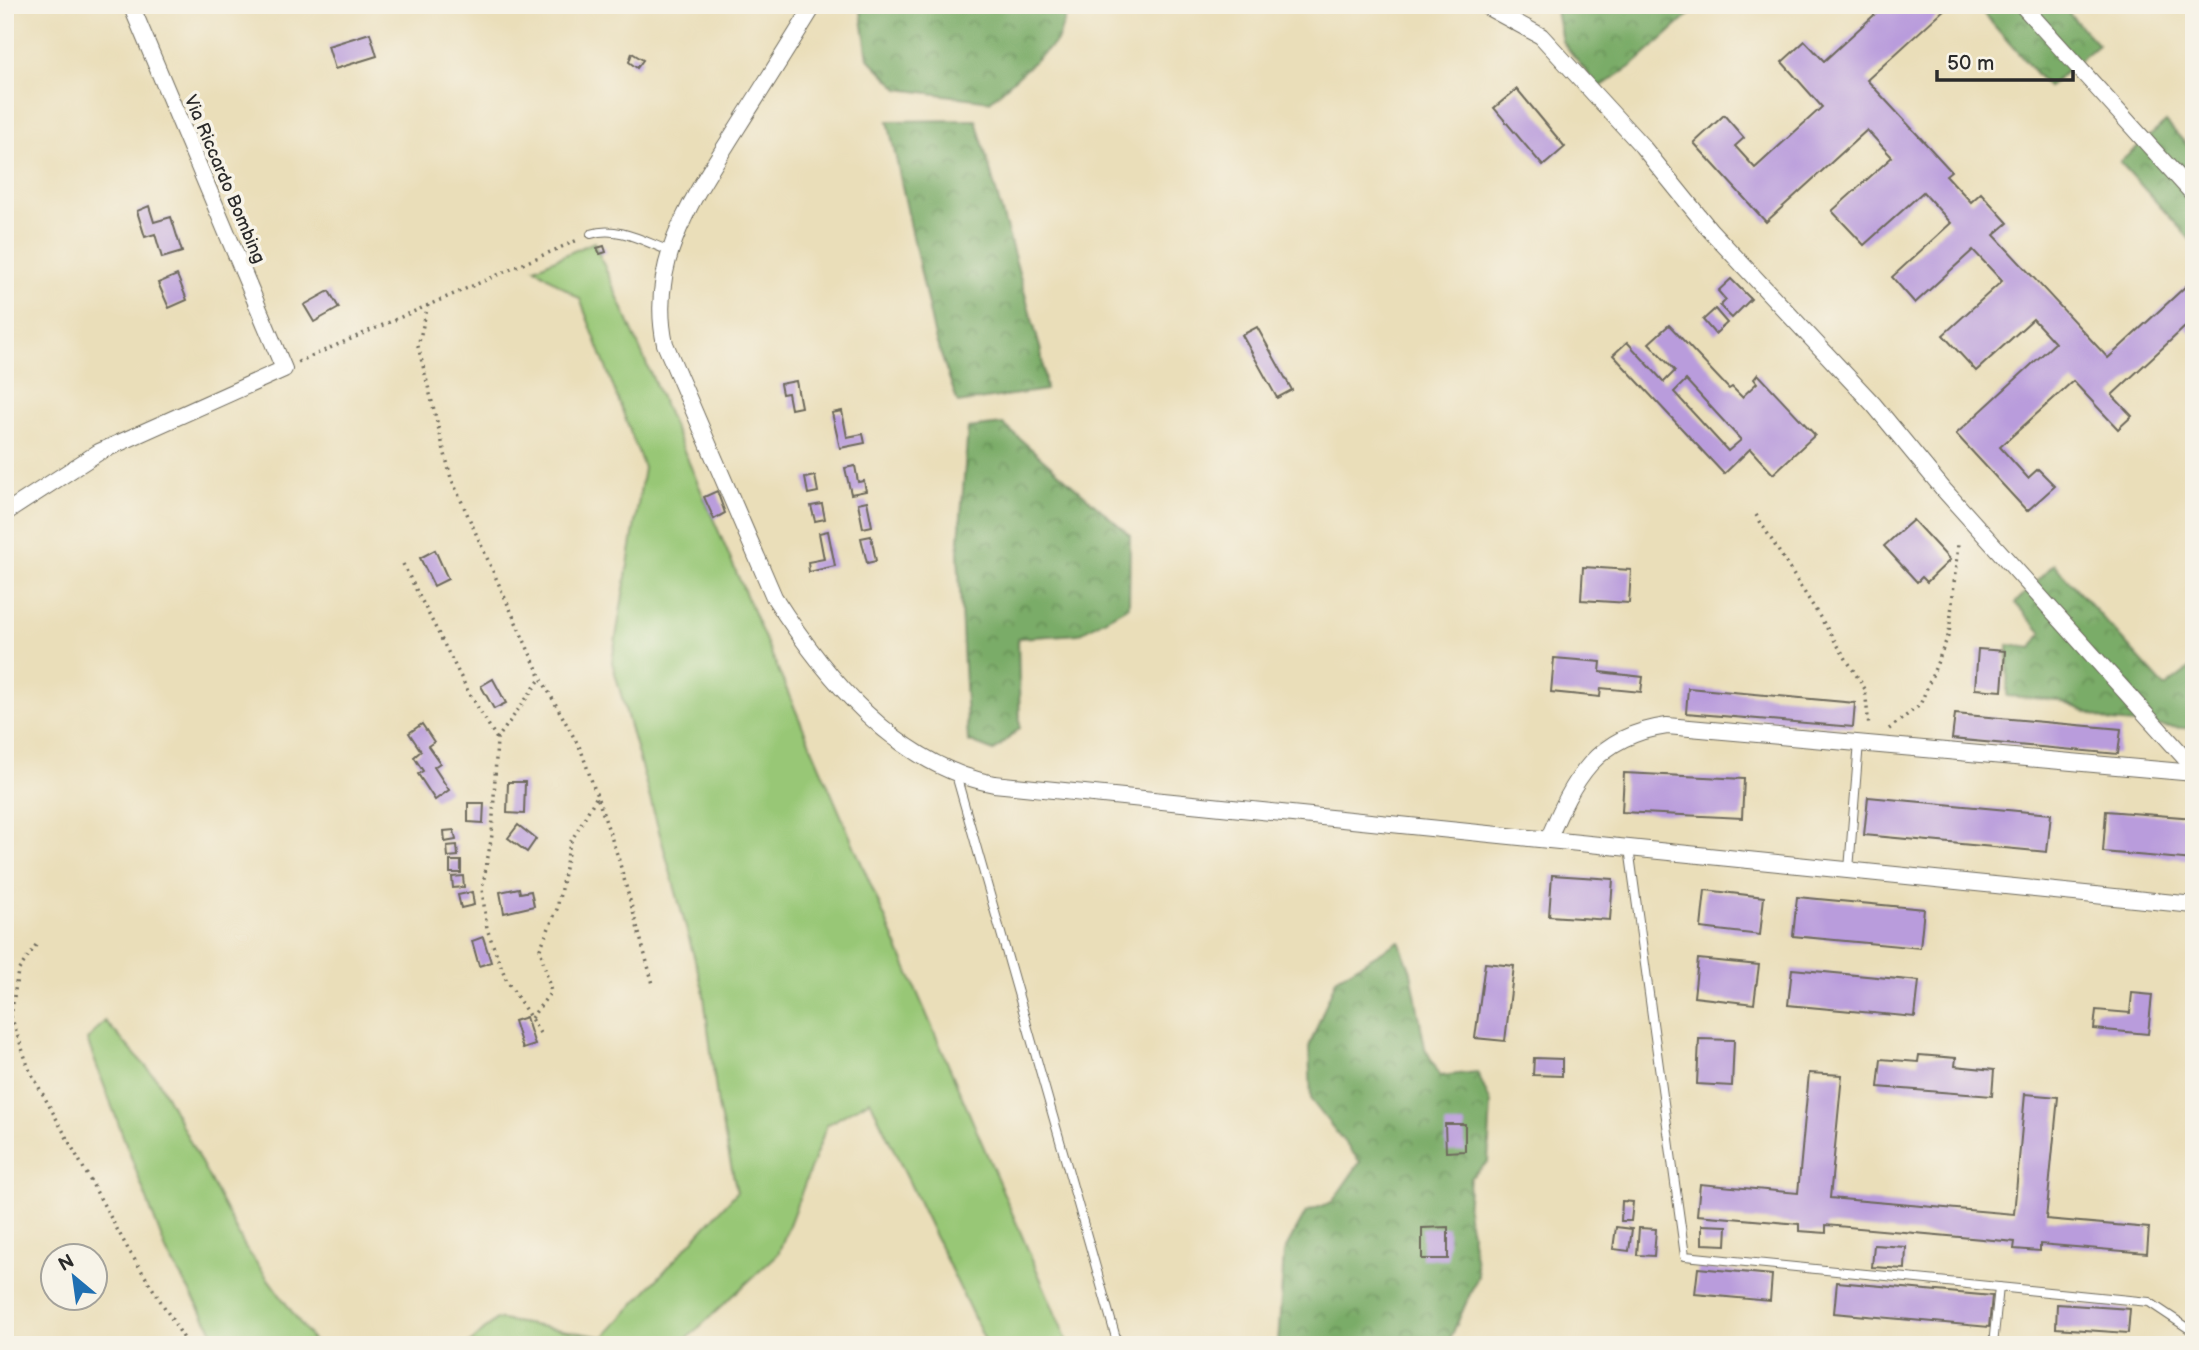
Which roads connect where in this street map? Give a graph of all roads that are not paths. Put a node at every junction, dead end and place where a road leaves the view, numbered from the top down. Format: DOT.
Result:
graph roads {
  1 [pos="131,5"];
  2 [pos="814,5"];
  3 [pos="1484,5"];
  4 [pos="2022,5"];
  5 [pos="2194,195"];
  6 [pos="591,234"];
  7 [pos="670,251"];
  8 [pos="5,513"];
  9 [pos="1865,743"];
  10 [pos="2194,771"];
  11 [pos="956,775"];
  12 [pos="1548,840"];
  13 [pos="1629,848"];
  14 [pos="1849,870"];
  15 [pos="2194,905"];
  16 [pos="1999,1287"];
  17 [pos="2194,1332"];
  18 [pos="1118,1345"];
  19 [pos="1993,1345"];
  1 -- 8 [label="street, Via Riccardo Bombing"];
  2 -- 7 [label="street"];
  3 -- 10 [label="street"];
  4 -- 5 [label="street"];
  6 -- 7 [label="lane"];
  7 -- 11 [label="street"];
  9 -- 10 [label="street"];
  9 -- 12 [label="street"];
  9 -- 14 [label="lane"];
  11 -- 12 [label="street"];
  11 -- 18 [label="lane"];
  12 -- 13 [label="street"];
  13 -- 14 [label="street"];
  13 -- 16 [label="lane"];
  14 -- 15 [label="street"];
  16 -- 17 [label="lane"];
  16 -- 19 [label="lane"];
}
